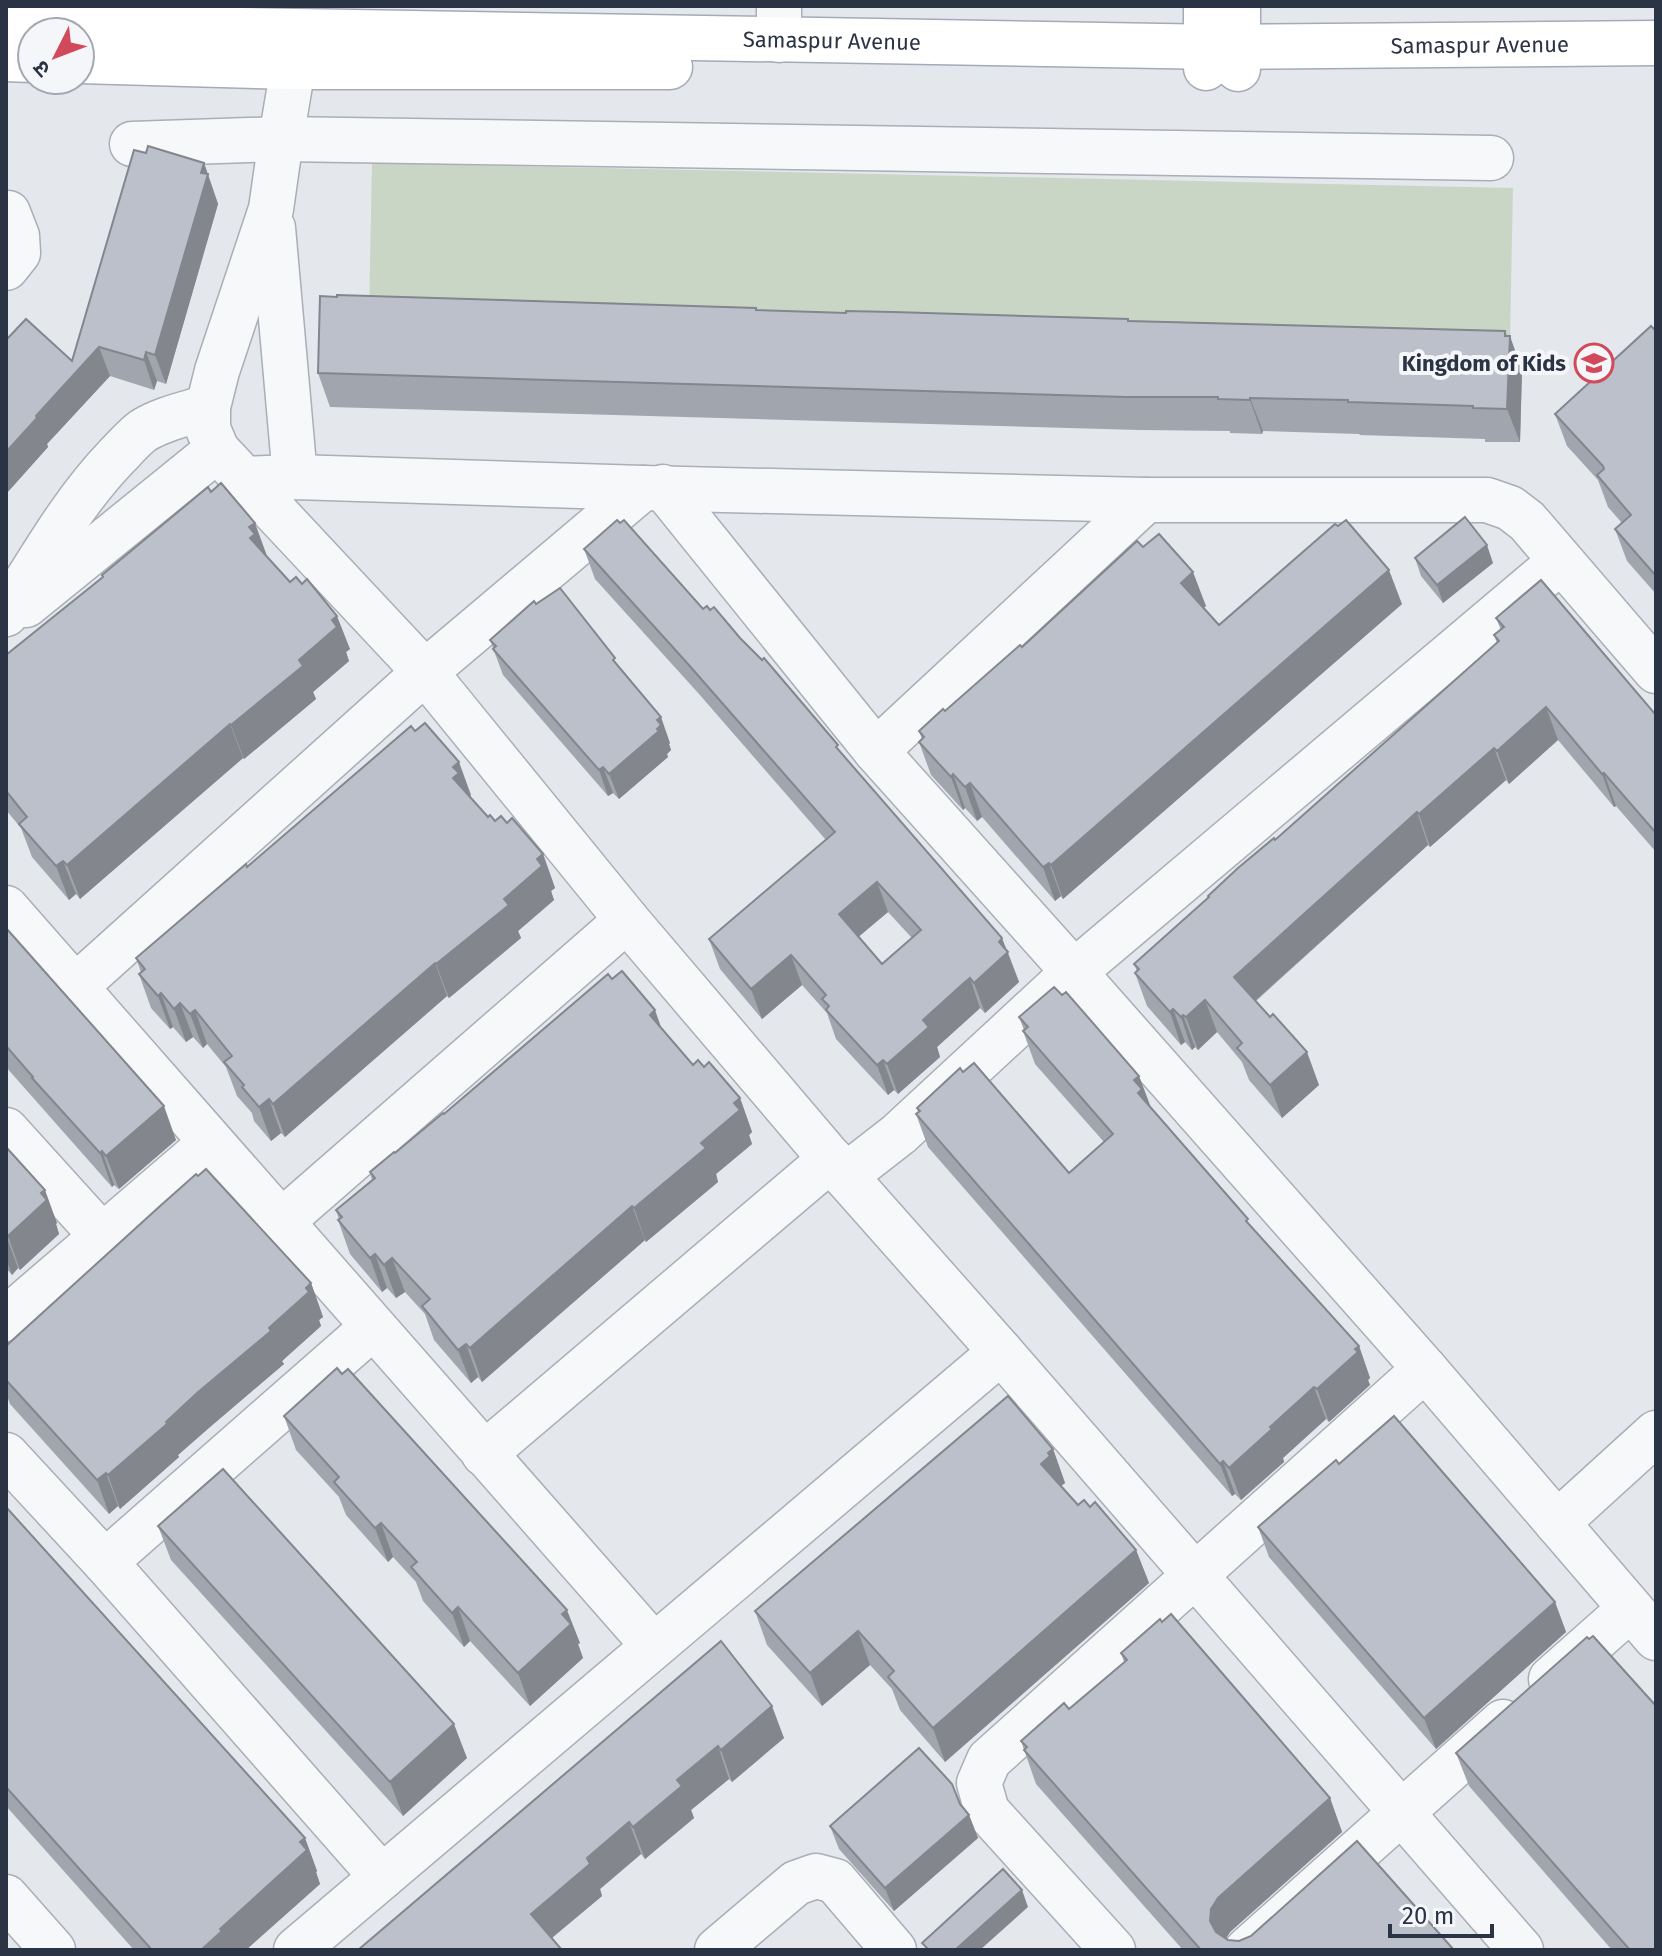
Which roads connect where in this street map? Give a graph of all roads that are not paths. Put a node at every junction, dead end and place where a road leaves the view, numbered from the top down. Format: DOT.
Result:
graph roads {
  1 [pos="779,23"];
  2 [pos="6,26"];
  3 [pos="1222,40"];
  4 [pos="1656,43"];
  5 [pos="96,61"];
  6 [pos="293,67"];
  7 [pos="1656,72"];
  8 [pos="281,139"];
  9 [pos="132,144"];
  10 [pos="1491,158"];
  11 [pos="271,209"];
  12 [pos="6,213"];
  13 [pos="6,268"];
  14 [pos="208,407"];
  15 [pos="230,464"];
  16 [pos="295,477"];
  17 [pos="653,488"];
  18 [pos="1146,500"];
  19 [pos="1561,561"];
  20 [pos="6,614"];
  21 [pos="6,622"];
  22 [pos="1656,671"];
  23 [pos="425,672"];
  24 [pos="876,751"];
  25 [pos="6,908"];
  26 [pos="627,920"];
  27 [pos="1074,972"];
  28 [pos="75,987"];
  29 [pos="6,1130"];
  30 [pos="211,1143"];
  31 [pos="838,1167"];
  32 [pos="281,1222"];
  33 [pos="102,1236"];
  34 [pos="6,1319"];
  35 [pos="373,1327"];
  36 [pos="1001,1352"];
  37 [pos="1425,1369"];
  38 [pos="1656,1433"];
  39 [pos="484,1454"];
  40 [pos="6,1455"];
  41 [pos="1557,1523"];
  42 [pos="105,1562"];
  43 [pos="1196,1577"];
  44 [pos="1643,1623"];
  45 [pos="654,1646"];
  46 [pos="1401,1813"];
  47 [pos="382,1877"];
  48 [pos="6,1897"];
  49 [pos="53,1950"];
  50 [pos="296,1950"];
  51 [pos="717,1950"];
  52 [pos="894,1950"];
  53 [pos="1113,1950"];
  54 [pos="1247,1950"];
  55 [pos="1521,1950"];
  1 -- 2 [label="main road, Samaspur Avenue"];
  1 -- 3 [label="main road, Samaspur Avenue"];
  3 -- 4 [label="main road, Samaspur Avenue"];
  3 -- 6 [label="main road, Samaspur Avenue"];
  3 -- 7 [label="main road, Samaspur Avenue"];
  5 -- 6 [label="main road, Samaspur Avenue"];
  6 -- 8 [label="street"];
  8 -- 9 [label="street"];
  8 -- 10 [label="street"];
  8 -- 11 [label="street"];
  11 -- 14 [label="street"];
  11 -- 16 [label="street"];
  12 -- 13 [label="street"];
  14 -- 15 [label="street"];
  14 -- 20 [label="street"];
  15 -- 16 [label="street"];
  15 -- 21 [label="street"];
  15 -- 23 [label="street"];
  16 -- 17 [label="street"];
  17 -- 18 [label="street"];
  17 -- 23 [label="street"];
  17 -- 24 [label="street"];
  18 -- 19 [label="street"];
  18 -- 24 [label="street"];
  19 -- 22 [label="street"];
  19 -- 27 [label="street"];
  23 -- 26 [label="street"];
  23 -- 28 [label="street"];
  24 -- 27 [label="street"];
  25 -- 28 [label="street"];
  26 -- 31 [label="street"];
  26 -- 32 [label="street"];
  27 -- 31 [label="street"];
  27 -- 37 [label="street"];
  28 -- 30 [label="street"];
  29 -- 33 [label="street"];
  30 -- 32 [label="street"];
  30 -- 33 [label="street"];
  31 -- 36 [label="street"];
  31 -- 39 [label="street"];
  32 -- 35 [label="street"];
  33 -- 34 [label="street"];
  35 -- 39 [label="street"];
  35 -- 42 [label="street"];
  36 -- 43 [label="street"];
  36 -- 45 [label="street"];
  37 -- 41 [label="street"];
  37 -- 43 [label="street"];
  38 -- 41 [label="street"];
  39 -- 45 [label="street"];
  40 -- 42 [label="street"];
  41 -- 44 [label="street"];
  42 -- 47 [label="street"];
  43 -- 46 [label="street"];
  43 -- 53 [label="street"];
  44 -- 46 [label="street"];
  45 -- 47 [label="street"];
  46 -- 54 [label="street"];
  46 -- 55 [label="street"];
  47 -- 50 [label="street"];
  48 -- 49 [label="street"];
  51 -- 52 [label="street"];
}
